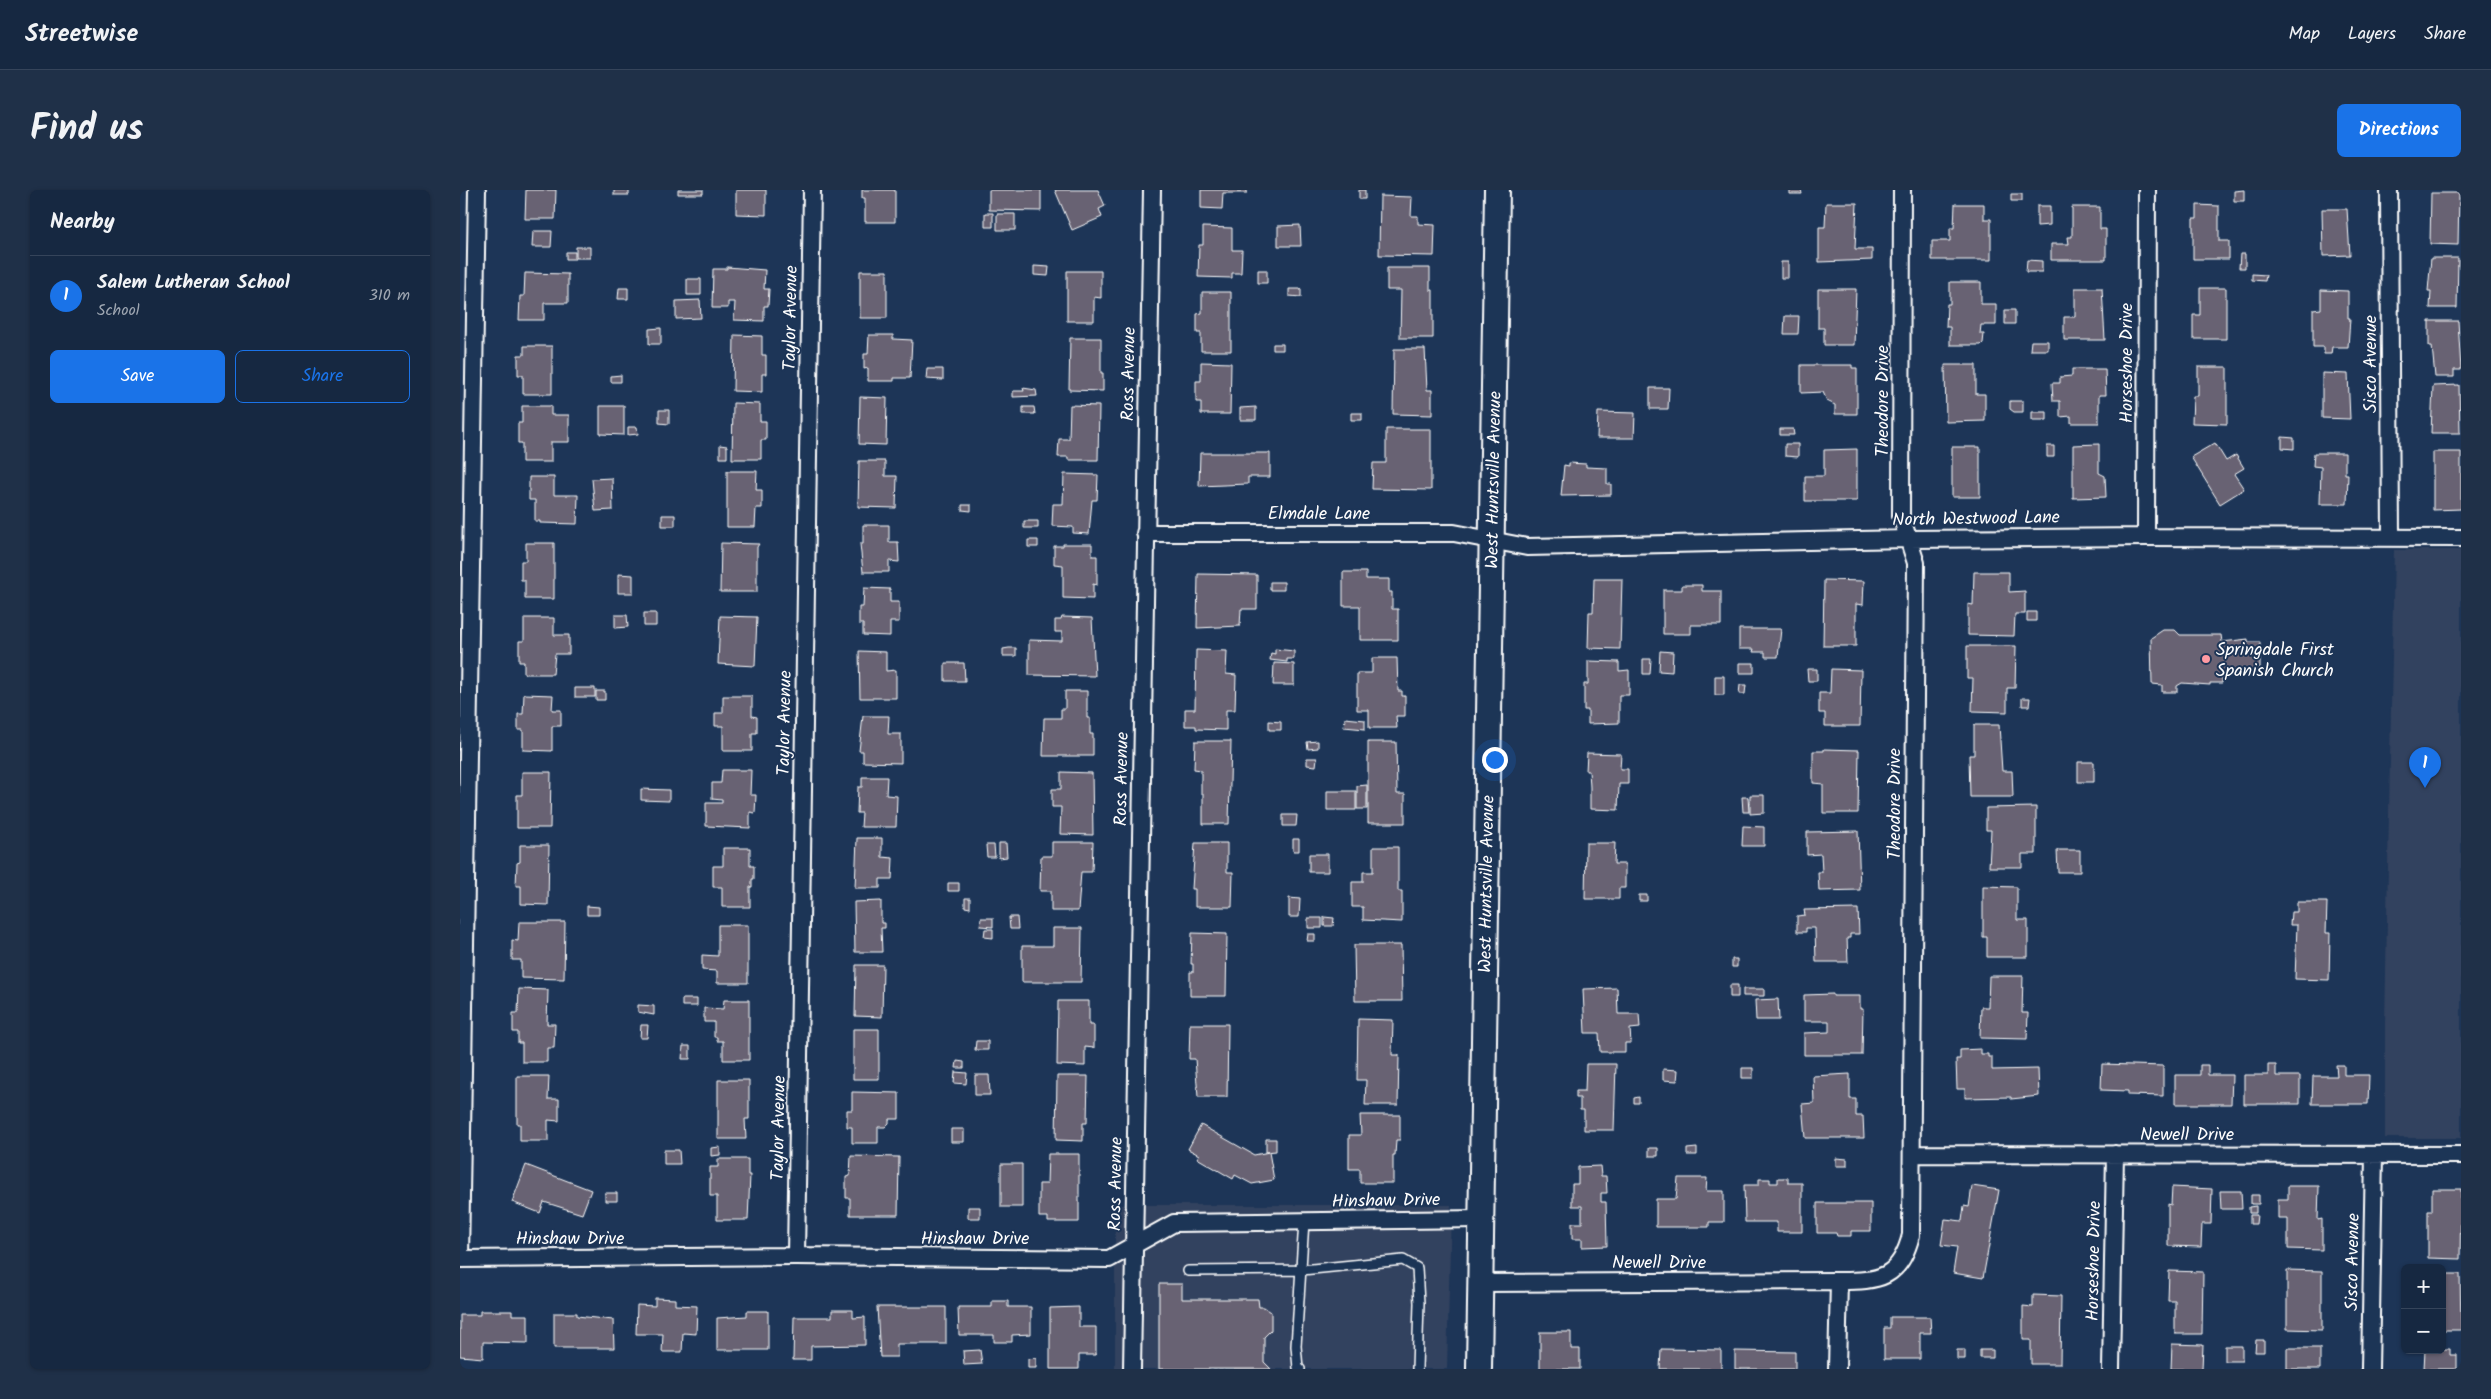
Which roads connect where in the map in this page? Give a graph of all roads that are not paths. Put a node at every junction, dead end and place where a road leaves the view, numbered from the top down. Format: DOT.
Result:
graph roads {
  1 [pos="477,190"];
  2 [pos="812,190"];
  3 [pos="1152,190"];
  4 [pos="1497,190"];
  5 [pos="1902,190"];
  6 [pos="2147,190"];
  7 [pos="2389,190"];
  8 [pos="467,430"];
  9 [pos="1145,533"];
  10 [pos="2146,536"];
  11 [pos="1908,538"];
  12 [pos="2391,538"];
  13 [pos="2461,538"];
  14 [pos="1492,540"];
  15 [pos="1912,1154"];
  16 [pos="2115,1154"];
  17 [pos="2374,1155"];
  18 [pos="2461,1155"];
  19 [pos="1481,1219"];
  20 [pos="1304,1221"];
  21 [pos="1134,1245"];
  22 [pos="796,1256"];
  23 [pos="460,1259"];
  24 [pos="1302,1270"];
  25 [pos="1188,1271"];
  26 [pos="1839,1281"];
  27 [pos="1480,1282"];
  28 [pos="1132,1369"];
  29 [pos="1300,1369"];
  30 [pos="1416,1369"];
  31 [pos="1479,1369"];
  32 [pos="1837,1369"];
  33 [pos="2111,1369"];
  34 [pos="2370,1369"];
  1 -- 8 [label="street"];
  2 -- 22 [label="street, Taylor Avenue"];
  3 -- 9 [label="street, Ross Avenue"];
  4 -- 14 [label="main road, West Huntsville Avenue"];
  5 -- 11 [label="street, Theodore Drive"];
  6 -- 10 [label="street, Horseshoe Drive"];
  7 -- 12 [label="street, Sisco Avenue"];
  8 -- 23 [label="street"];
  9 -- 14 [label="street, Elmdale Lane"];
  9 -- 21 [label="street, Ross Avenue"];
  10 -- 11 [label="street, North Westwood Lane"];
  10 -- 12 [label="street, North Westwood Lane"];
  11 -- 14 [label="street, North Westwood Lane"];
  11 -- 15 [label="street, Theodore Drive"];
  12 -- 13 [label="street, North Westwood Lane"];
  14 -- 19 [label="main road, West Huntsville Avenue"];
  15 -- 16 [label="street, Newell Drive"];
  15 -- 26 [label="street, Theodore Drive"];
  16 -- 17 [label="street, Newell Drive"];
  16 -- 33 [label="street, Horseshoe Drive"];
  17 -- 18 [label="street, Newell Drive"];
  17 -- 34 [label="street, Sisco Avenue"];
  19 -- 20 [label="street, Hinshaw Drive"];
  19 -- 27 [label="main road, West Huntsville Avenue"];
  20 -- 21 [label="street, Hinshaw Drive"];
  20 -- 24 [label="lane"];
  21 -- 22 [label="street, Hinshaw Drive"];
  21 -- 28 [label="street, Ross Avenue"];
  22 -- 23 [label="street, Hinshaw Drive"];
  24 -- 25 [label="lane"];
  24 -- 29 [label="lane"];
  24 -- 30 [label="lane"];
  26 -- 27 [label="street, Newell Drive"];
  26 -- 32 [label="street"];
  27 -- 31 [label="main road, West Huntsville Avenue"];
}
